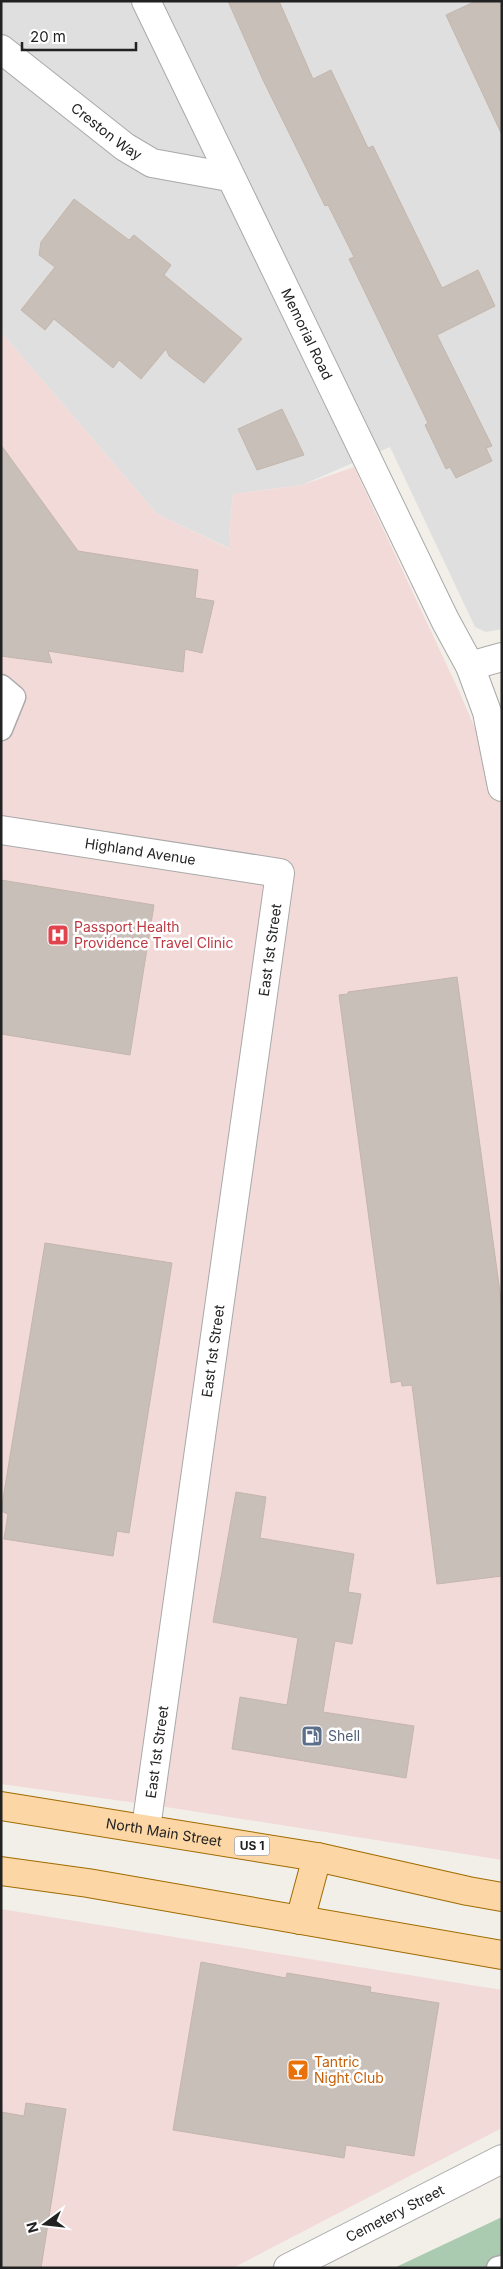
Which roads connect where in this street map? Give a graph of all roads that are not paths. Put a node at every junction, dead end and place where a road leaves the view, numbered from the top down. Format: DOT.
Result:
graph roads {
  1 [pos="146,1"];
  2 [pos="1,49"];
  3 [pos="229,177"];
  4 [pos="502,658"];
  5 [pos="470,666"];
  6 [pos="1,686"];
  7 [pos="1,729"];
  8 [pos="502,787"];
  9 [pos="1,830"];
  10 [pos="280,873"];
  11 [pos="1,1806"];
  12 [pos="146,1828"];
  13 [pos="317,1857"];
  14 [pos="1,1871"];
  15 [pos="502,1896"];
  16 [pos="300,1920"];
  17 [pos="502,1955"];
  18 [pos="502,2160"];
  19 [pos="288,2268"];
  1 -- 3 [label="street, Memorial Road"];
  2 -- 3 [label="street, Creston Way"];
  3 -- 5 [label="street, Memorial Road"];
  4 -- 5 [label="street"];
  5 -- 8 [label="street, Memorial Road"];
  6 -- 7 [label="lane"];
  9 -- 10 [label="street, Highland Avenue"];
  10 -- 12 [label="street, East 1st Street"];
  11 -- 12 [label="main road, North Main Street / US 1"];
  12 -- 13 [label="main road, North Main Street / US 1"];
  13 -- 15 [label="main road, North Main Street / US 1"];
  13 -- 16 [label="main road"];
  14 -- 16 [label="main road"];
  16 -- 17 [label="main road"];
  18 -- 19 [label="street, Cemetery Street"];
}
